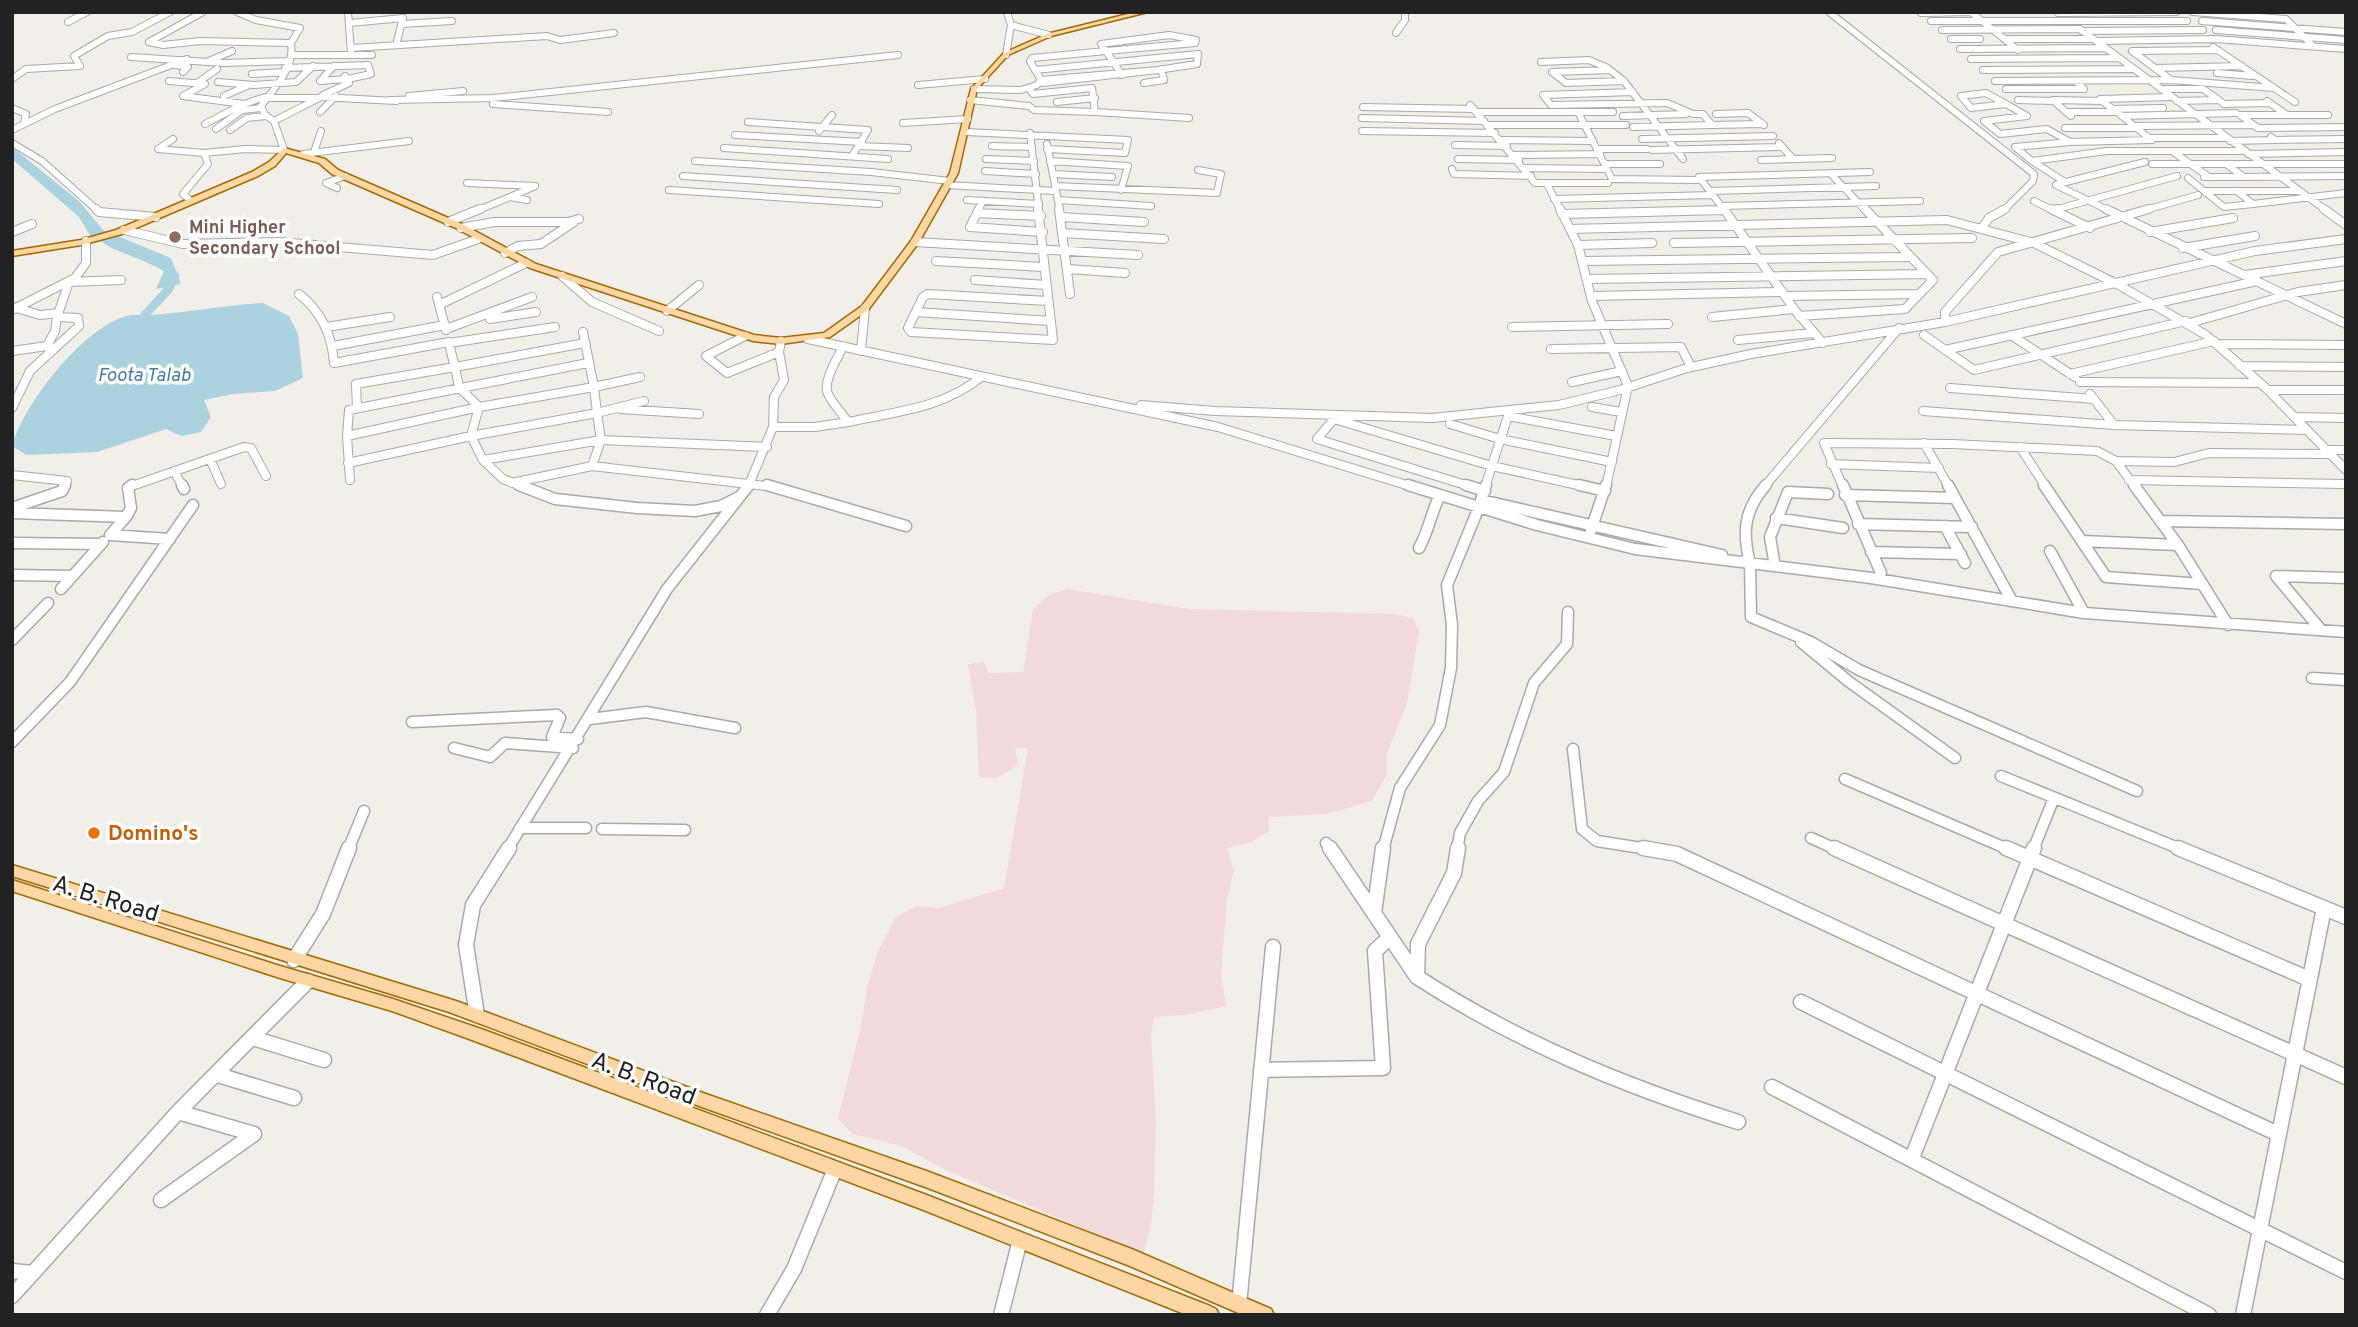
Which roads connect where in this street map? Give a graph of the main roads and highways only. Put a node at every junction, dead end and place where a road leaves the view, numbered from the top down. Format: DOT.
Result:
graph roads {
  1 [pos="1145,12"];
  2 [pos="12,254"];
  3 [pos="12,870"];
  4 [pos="12,885"];
  5 [pos="454,1007"];
  6 [pos="441,1022"];
  7 [pos="1210,1315"];
  8 [pos="1265,1315"];
  1 -- 2 [label="main road"];
  3 -- 5 [label="main road, A. B. Road"];
  4 -- 6 [label="main road, A. B. Road"];
  5 -- 6 [label="main road"];
  5 -- 8 [label="main road, A. B. Road"];
  6 -- 7 [label="main road, A. B. Road"];
}
